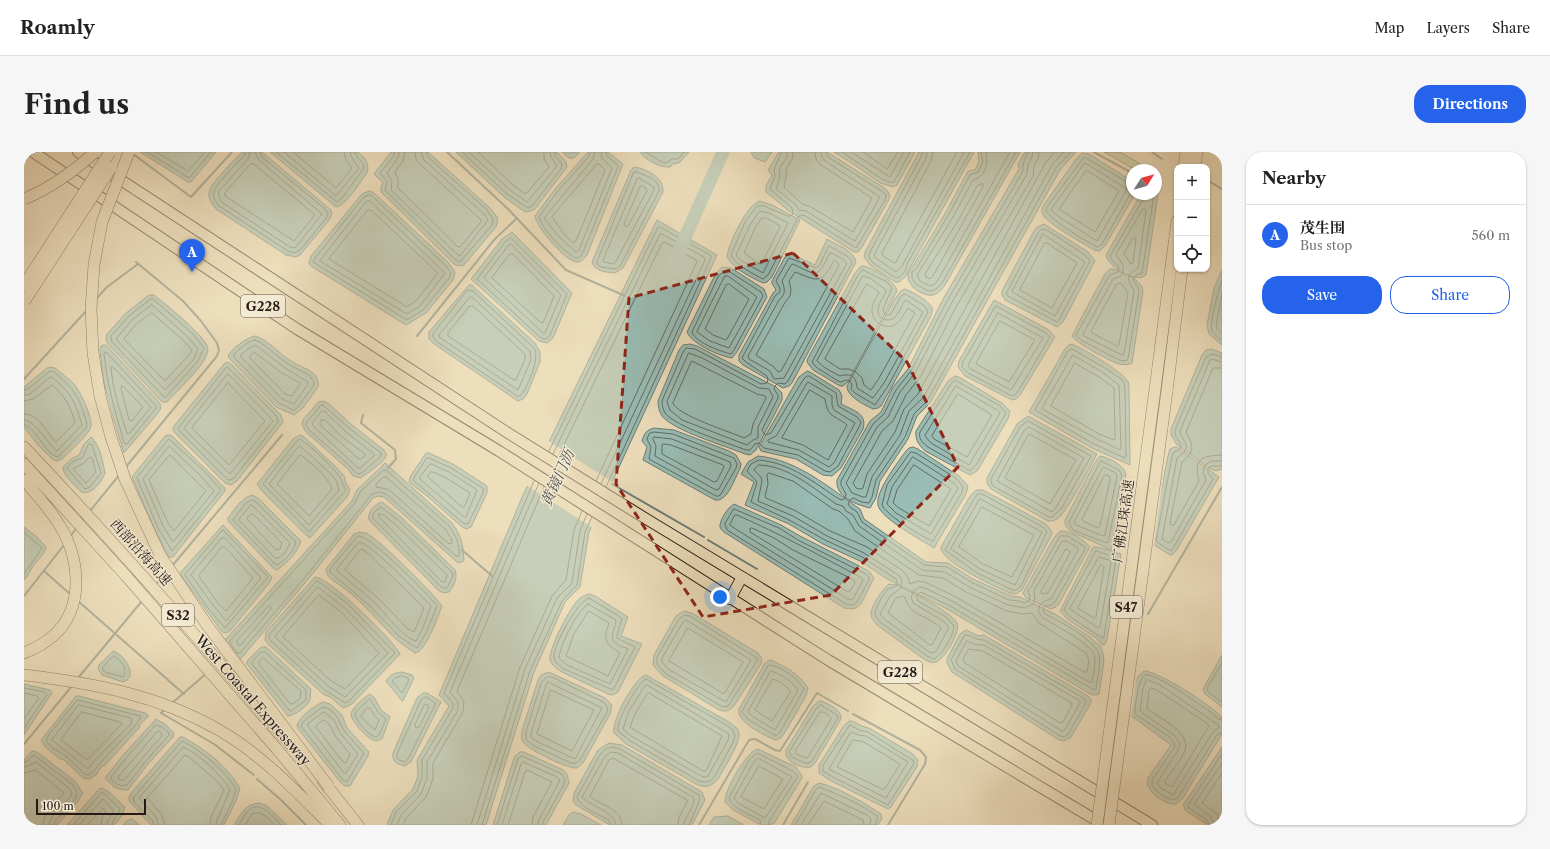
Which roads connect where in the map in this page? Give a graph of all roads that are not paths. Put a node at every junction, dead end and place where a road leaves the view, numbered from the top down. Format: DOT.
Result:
graph roads {
  1 [pos="32,152"];
  2 [pos="78,152"];
  3 [pos="95,152"];
  4 [pos="110,152"];
  5 [pos="122,152"];
  6 [pos="129,152"];
  7 [pos="1186,152"];
  8 [pos="1197,152"];
  9 [pos="1184,164"];
  10 [pos="1195,164"];
  11 [pos="24,199"];
  12 [pos="1175,236"];
  13 [pos="1182,272"];
  14 [pos="24,285"];
  15 [pos="24,302"];
  16 [pos="24,447"];
  17 [pos="24,464"];
  18 [pos="24,480"];
  19 [pos="742,577"];
  20 [pos="730,599"];
  21 [pos="24,654"];
  22 [pos="24,675"];
  23 [pos="329,787"];
  24 [pos="330,825"];
  25 [pos="340,825"];
  26 [pos="358,825"];
  27 [pos="1097,825"];
  28 [pos="1104,825"];
  29 [pos="1109,825"];
  30 [pos="1152,825"];
  1 -- 20 [label="highway, G228"];
  2 -- 19 [label="highway, G228"];
  3 -- 11 [label="highway, bridge"];
  4 -- 14 [label="highway, bridge"];
  5 -- 15 [label="highway, bridge"];
  6 -- 23 [label="highway, bridge"];
  7 -- 9 [label="highway"];
  8 -- 10 [label="highway"];
  12 -- 27 [label="highway, 广佛江珠高速 / S47, bridge"];
  13 -- 29 [label="highway, 广佛江珠高速 / S47, bridge"];
  16 -- 23 [label="highway, 西部沿海高速 / S32, bridge"];
  17 -- 25 [label="highway, 西部沿海高速 / S32"];
  18 -- 21 [label="highway"];
  19 -- 20 [label="highway"];
  19 -- 30 [label="highway, G228"];
  20 -- 28 [label="highway, G228"];
  22 -- 24 [label="highway"];
  23 -- 26 [label="highway, S32"];
}
